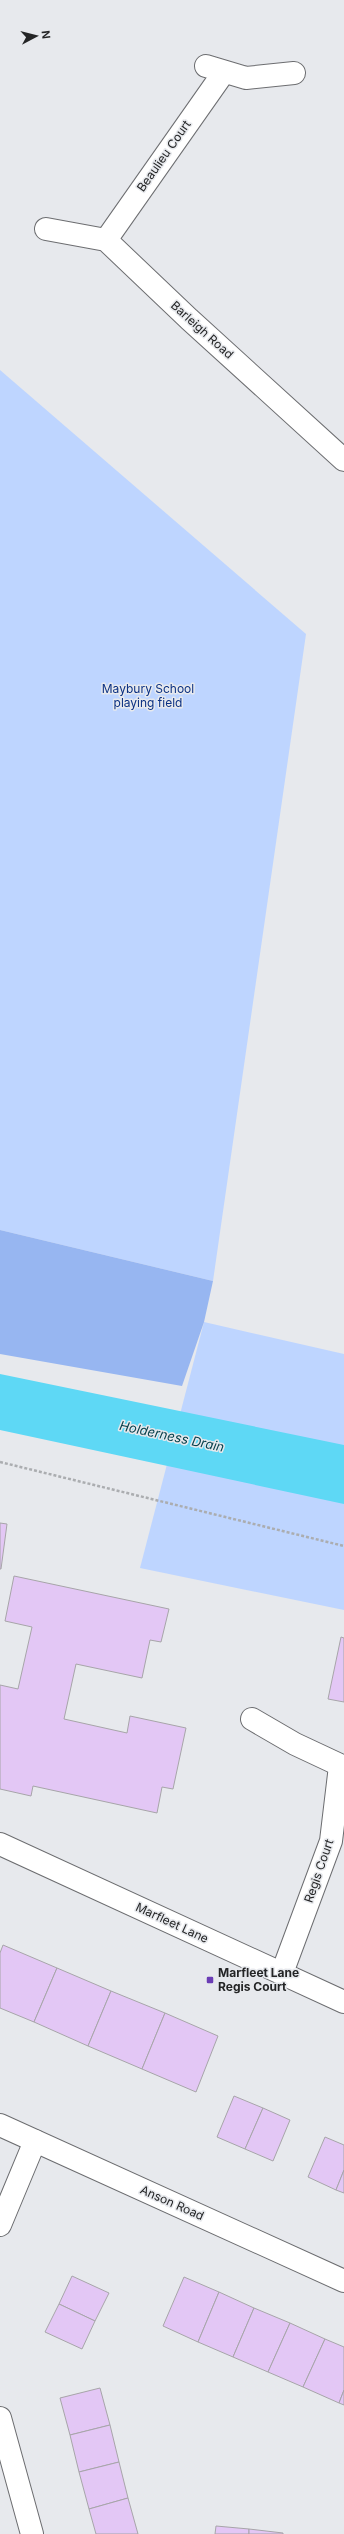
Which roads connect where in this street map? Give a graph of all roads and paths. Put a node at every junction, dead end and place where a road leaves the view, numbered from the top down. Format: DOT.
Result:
graph roads {
  1 [pos="294,74"];
  2 [pos="46,229"];
  3 [pos="106,240"];
  4 [pos="344,460"];
  5 [pos="0,1462"];
  6 [pos="344,1546"];
  7 [pos="252,1719"];
  8 [pos="342,1767"];
  9 [pos="0,1844"];
  10 [pos="282,1973"];
  11 [pos="344,2002"];
  12 [pos="0,2125"];
  13 [pos="35,2142"];
  14 [pos="0,2225"];
  15 [pos="344,2281"];
  16 [pos="0,2418"];
  17 [pos="32,2534"];
  1 -- 3 [label="street, Beaulieu Court"];
  2 -- 3 [label="street"];
  3 -- 4 [label="street, Barleigh Road"];
  5 -- 6 [label="path"];
  7 -- 8 [label="street, Regis Court"];
  8 -- 10 [label="street, Regis Court"];
  9 -- 10 [label="street, Marfleet Lane"];
  10 -- 11 [label="street, Marfleet Lane"];
  12 -- 13 [label="street, Anson Road"];
  13 -- 14 [label="street"];
  13 -- 15 [label="street, Anson Road"];
  16 -- 17 [label="street"];
}
